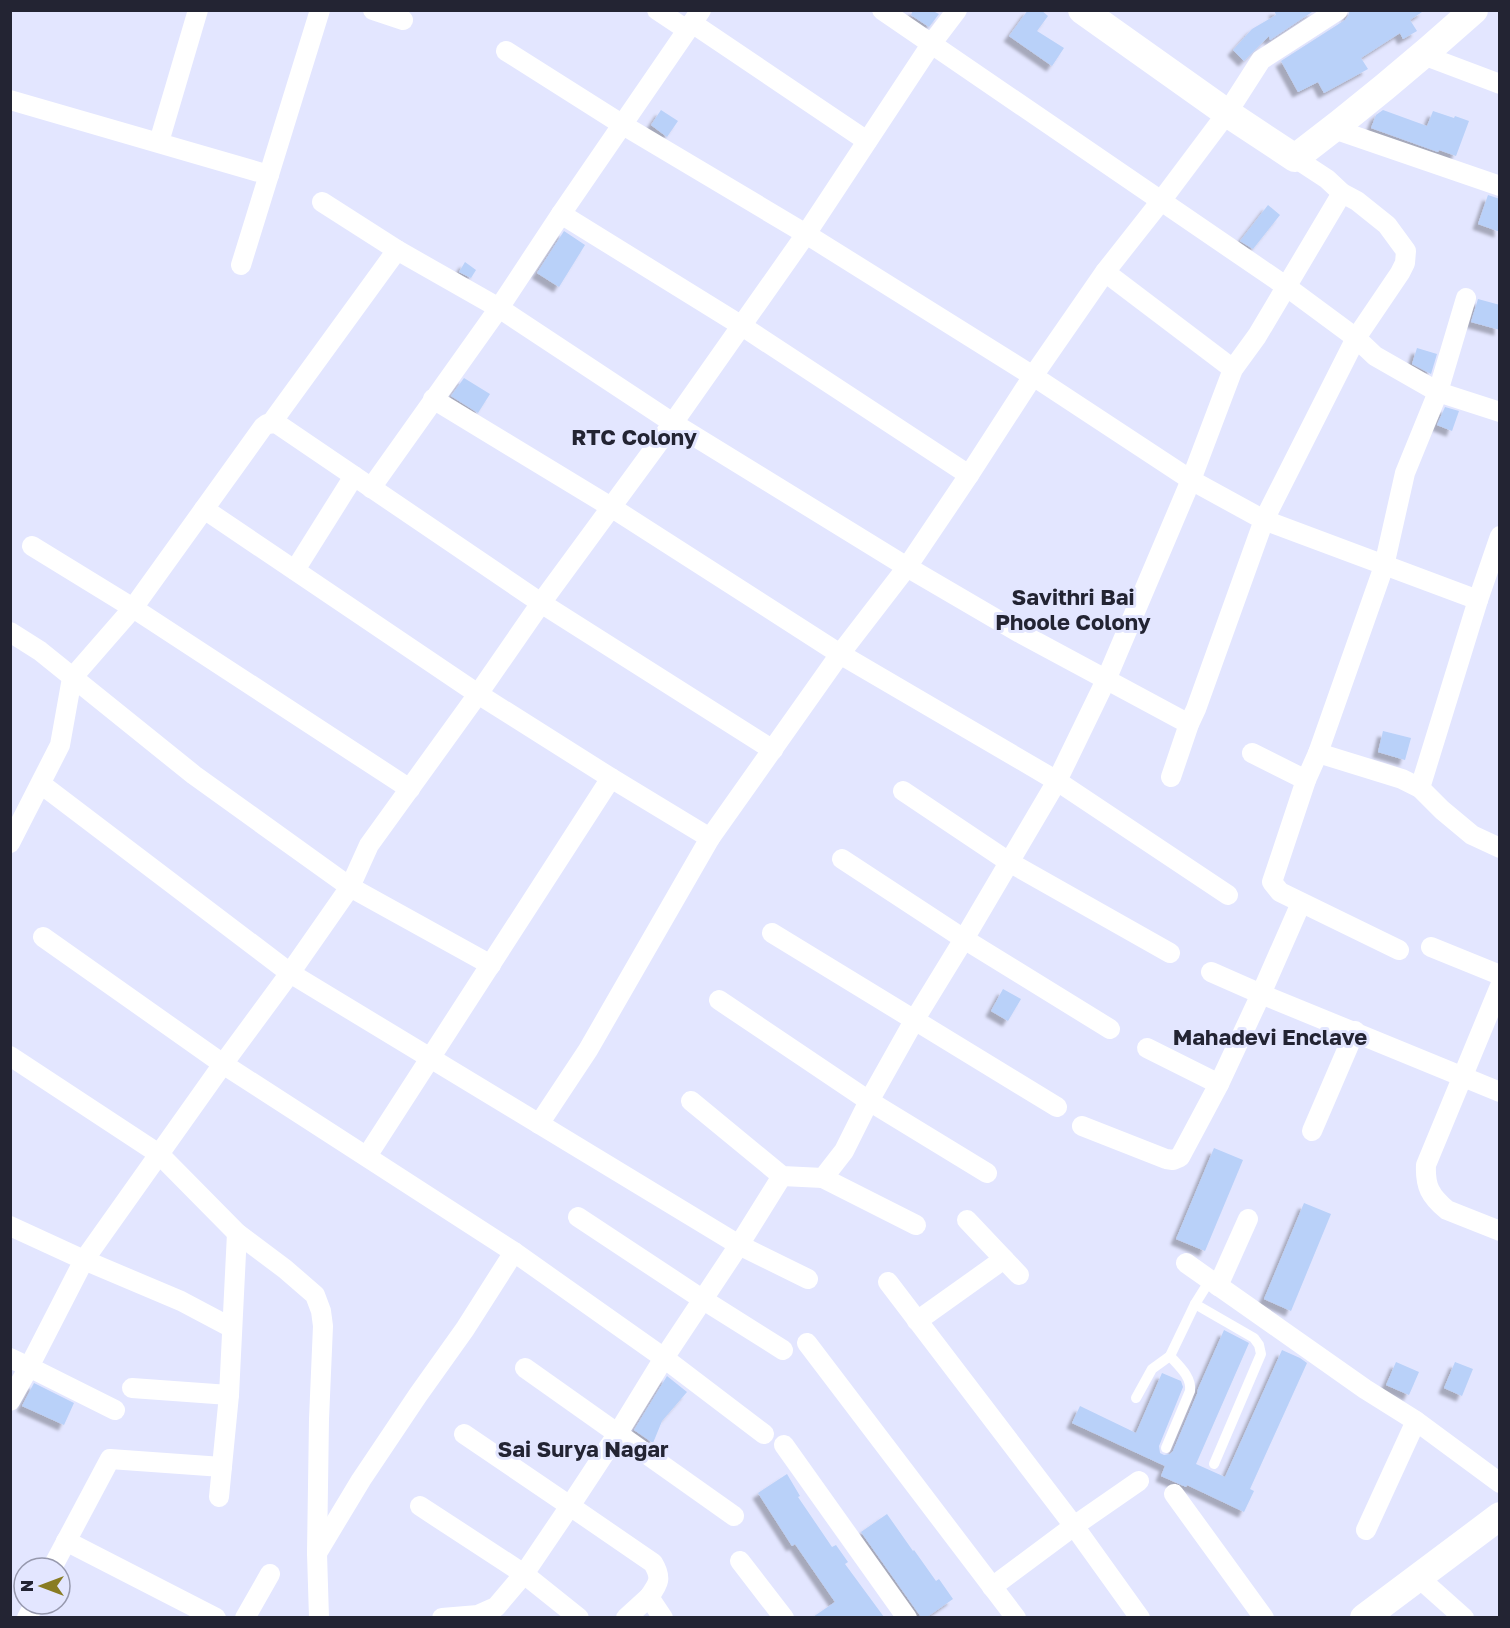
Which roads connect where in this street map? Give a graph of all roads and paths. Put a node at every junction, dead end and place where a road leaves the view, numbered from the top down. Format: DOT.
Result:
graph roads {
  1 [pos="198,10"];
  2 [pos="320,10"];
  3 [pos="373,10"];
  4 [pos="657,10"];
  5 [pos="882,10"];
  6 [pos="957,10"];
  7 [pos="1082,10"];
  8 [pos="1338,10"];
  9 [pos="1474,10"];
  10 [pos="403,20"];
  11 [pos="693,21"];
  12 [pos="932,43"];
  13 [pos="506,51"];
  14 [pos="1423,56"];
  15 [pos="1500,84"];
  16 [pos="10,100"];
  17 [pos="1227,113"];
  18 [pos="623,125"];
  19 [pos="1334,129"];
  20 [pos="867,141"];
  21 [pos="159,142"];
  22 [pos="1295,158"];
  23 [pos="269,175"];
  24 [pos="1500,186"];
  25 [pos="1342,193"];
  26 [pos="1161,201"];
  27 [pos="322,202"];
  28 [pos="561,213"];
  29 [pos="806,234"];
  30 [pos="398,250"];
  31 [pos="241,265"];
  32 [pos="1105,272"];
  33 [pos="1287,287"];
  34 [pos="1466,298"];
  35 [pos="499,308"];
  36 [pos="742,326"];
  37 [pos="1356,338"];
  38 [pos="1233,369"];
  39 [pos="1033,376"];
  40 [pos="1438,392"];
  41 [pos="433,399"];
  42 [pos="1500,412"];
  43 [pos="272,422"];
  44 [pos="673,423"];
  45 [pos="969,475"];
  46 [pos="354,476"];
  47 [pos="1191,480"];
  48 [pos="371,488"];
  49 [pos="611,507"];
  50 [pos="204,509"];
  51 [pos="1264,520"];
  52 [pos="1500,536"];
  53 [pos="32,546"];
  54 [pos="1384,566"];
  55 [pos="907,567"];
  56 [pos="295,570"];
  57 [pos="1478,600"];
  58 [pos="541,603"];
  59 [pos="133,608"];
  60 [pos="10,632"];
  61 [pos="840,654"];
  62 [pos="72,678"];
  63 [pos="1106,680"];
  64 [pos="478,694"];
  65 [pos="1189,724"];
  66 [pos="773,750"];
  67 [pos="1252,753"];
  68 [pos="1318,753"];
  69 [pos="1171,777"];
  70 [pos="611,778"];
  71 [pos="1306,780"];
  72 [pos="1058,781"];
  73 [pos="40,784"];
  74 [pos="1420,788"];
  75 [pos="410,789"];
  76 [pos="903,791"];
  77 [pos="710,838"];
  78 [pos="10,843"];
  79 [pos="1500,848"];
  80 [pos="842,859"];
  81 [pos="1009,862"];
  82 [pos="350,887"];
  83 [pos="1228,895"];
  84 [pos="1301,903"];
  85 [pos="772,933"];
  86 [pos="43,937"];
  87 [pos="964,939"];
  88 [pos="1431,947"];
  89 [pos="1399,950"];
  90 [pos="1170,953"];
  91 [pos="491,965"];
  92 [pos="1211,972"];
  93 [pos="290,973"];
  94 [pos="1500,975"];
  95 [pos="1500,986"];
  96 [pos="1261,994"];
  97 [pos="719,1000"];
  98 [pos="915,1019"];
  99 [pos="1110,1029"];
  100 [pos="1355,1031"];
  101 [pos="1148,1048"];
  102 [pos="10,1056"];
  103 [pos="430,1057"];
  104 [pos="223,1064"];
  105 [pos="1463,1077"];
  106 [pos="1219,1084"];
  107 [pos="1500,1092"];
  108 [pos="691,1101"];
  109 [pos="869,1101"];
  110 [pos="1057,1107"];
  111 [pos="539,1124"];
  112 [pos="1082,1126"];
  113 [pos="1312,1131"];
  114 [pos="159,1154"];
  115 [pos="367,1156"];
  116 [pos="987,1173"];
  117 [pos="782,1176"];
  118 [pos="823,1178"];
  119 [pos="578,1216"];
  120 [pos="1248,1219"];
  121 [pos="967,1220"];
  122 [pos="916,1225"];
  123 [pos="10,1226"];
  124 [pos="1500,1231"];
  125 [pos="237,1233"];
  126 [pos="739,1245"];
  127 [pos="514,1252"];
  128 [pos="1004,1259"];
  129 [pos="84,1260"];
  130 [pos="1186,1263"];
  131 [pos="1019,1275"];
  132 [pos="808,1279"];
  133 [pos="888,1282"];
  134 [pos="1214,1283"];
  135 [pos="702,1299"];
  136 [pos="1195,1304"];
  137 [pos="917,1321"];
  138 [pos="232,1328"];
  139 [pos="807,1343"];
  140 [pos="783,1350"];
  141 [pos="1170,1356"];
  142 [pos="10,1358"];
  143 [pos="664,1358"];
  144 [pos="29,1367"];
  145 [pos="525,1368"];
  146 [pos="132,1388"];
  147 [pos="229,1395"];
  148 [pos="1136,1398"];
  149 [pos="10,1401"];
  150 [pos="115,1410"];
  151 [pos="1416,1420"];
  152 [pos="618,1433"];
  153 [pos="464,1434"];
  154 [pos="764,1434"];
  155 [pos="784,1445"];
  156 [pos="1166,1448"];
  157 [pos="1214,1464"];
  158 [pos="222,1467"];
  159 [pos="1139,1481"];
  160 [pos="1500,1483"];
  161 [pos="1174,1494"];
  162 [pos="219,1497"];
  163 [pos="420,1506"];
  164 [pos="570,1506"];
  165 [pos="734,1516"];
  166 [pos="1500,1516"];
  167 [pos="1074,1526"];
  168 [pos="1366,1530"];
  169 [pos="66,1541"];
  170 [pos="317,1553"];
  171 [pos="58,1556"];
  172 [pos="740,1561"];
  173 [pos="270,1574"];
  174 [pos="524,1574"];
  175 [pos="1418,1577"];
  176 [pos="992,1587"];
  177 [pos="649,1597"];
  178 [pos="216,1617"];
  179 [pos="245,1617"];
  180 [pos="319,1617"];
  181 [pos="442,1617"];
  182 [pos="579,1617"];
  183 [pos="626,1617"];
  184 [pos="663,1617"];
  185 [pos="784,1617"];
  186 [pos="907,1617"];
  187 [pos="1016,1617"];
  188 [pos="1140,1617"];
  189 [pos="1264,1617"];
  190 [pos="1364,1617"];
  191 [pos="1464,1617"];
  1 -- 21 [label="street"];
  2 -- 23 [label="street"];
  3 -- 10 [label="street"];
  4 -- 11 [label="street"];
  5 -- 12 [label="street"];
  6 -- 12 [label="street"];
  7 -- 17 [label="street"];
  8 -- 17 [label="street"];
  9 -- 14 [label="street"];
  11 -- 18 [label="street"];
  11 -- 20 [label="street"];
  12 -- 20 [label="street"];
  12 -- 26 [label="street"];
  13 -- 18 [label="street"];
  14 -- 15 [label="street"];
  14 -- 19 [label="street"];
  16 -- 21 [label="street"];
  17 -- 22 [label="street"];
  17 -- 26 [label="street"];
  18 -- 28 [label="street"];
  18 -- 29 [label="street"];
  19 -- 22 [label="street"];
  19 -- 24 [label="street"];
  20 -- 29 [label="street"];
  21 -- 23 [label="street"];
  22 -- 25 [label="street"];
  23 -- 31 [label="street"];
  25 -- 33 [label="street"];
  25 -- 37 [label="street"];
  26 -- 32 [label="street"];
  26 -- 33 [label="street"];
  27 -- 30 [label="street"];
  28 -- 35 [label="street"];
  28 -- 36 [label="street"];
  29 -- 36 [label="street"];
  29 -- 39 [label="street"];
  30 -- 35 [label="street"];
  30 -- 43 [label="street"];
  32 -- 38 [label="street"];
  32 -- 39 [label="street"];
  33 -- 37 [label="street"];
  33 -- 38 [label="street"];
  34 -- 40 [label="street"];
  35 -- 41 [label="street"];
  35 -- 44 [label="street"];
  36 -- 44 [label="street"];
  36 -- 45 [label="street"];
  37 -- 40 [label="street"];
  37 -- 51 [label="street"];
  38 -- 47 [label="street"];
  39 -- 45 [label="street"];
  39 -- 47 [label="street"];
  40 -- 42 [label="street"];
  40 -- 54 [label="street"];
  41 -- 48 [label="street"];
  41 -- 49 [label="street"];
  43 -- 46 [label="street"];
  43 -- 50 [label="street"];
  44 -- 49 [label="street"];
  44 -- 55 [label="street"];
  45 -- 55 [label="street"];
  46 -- 48 [label="street"];
  46 -- 56 [label="street"];
  47 -- 51 [label="street"];
  47 -- 63 [label="street"];
  48 -- 58 [label="street"];
  49 -- 58 [label="street"];
  49 -- 61 [label="street"];
  50 -- 56 [label="street"];
  50 -- 59 [label="street"];
  51 -- 54 [label="street"];
  51 -- 65 [label="street"];
  52 -- 57 [label="street"];
  53 -- 59 [label="street"];
  54 -- 57 [label="street"];
  54 -- 68 [label="street"];
  55 -- 61 [label="street"];
  55 -- 63 [label="street"];
  56 -- 64 [label="street"];
  57 -- 74 [label="street"];
  58 -- 64 [label="street"];
  58 -- 66 [label="street"];
  59 -- 62 [label="street"];
  59 -- 75 [label="street"];
  60 -- 62 [label="street"];
  61 -- 66 [label="street"];
  61 -- 72 [label="street"];
  62 -- 73 [label="street"];
  62 -- 82 [label="street"];
  63 -- 65 [label="street"];
  63 -- 72 [label="street"];
  64 -- 70 [label="street"];
  64 -- 75 [label="street"];
  65 -- 69 [label="street"];
  66 -- 77 [label="street"];
  67 -- 71 [label="street"];
  68 -- 71 [label="street"];
  68 -- 74 [label="street"];
  70 -- 77 [label="street"];
  70 -- 91 [label="street"];
  71 -- 84 [label="street"];
  72 -- 81 [label="street"];
  72 -- 83 [label="street"];
  73 -- 78 [label="street"];
  73 -- 93 [label="street"];
  74 -- 79 [label="street"];
  75 -- 82 [label="street"];
  76 -- 81 [label="street"];
  77 -- 111 [label="street"];
  80 -- 87 [label="street"];
  81 -- 87 [label="street"];
  81 -- 90 [label="street"];
  82 -- 91 [label="street"];
  82 -- 93 [label="street"];
  84 -- 89 [label="street"];
  84 -- 96 [label="street"];
  85 -- 98 [label="street"];
  86 -- 104 [label="street"];
  87 -- 98 [label="street"];
  87 -- 99 [label="street"];
  88 -- 94 [label="street"];
  91 -- 103 [label="street"];
  92 -- 96 [label="street"];
  93 -- 103 [label="street"];
  93 -- 104 [label="street"];
  95 -- 105 [label="street"];
  96 -- 100 [label="street"];
  96 -- 106 [label="street"];
  97 -- 109 [label="street"];
  98 -- 109 [label="street"];
  98 -- 110 [label="street"];
  100 -- 105 [label="street"];
  100 -- 113 [label="street"];
  101 -- 106 [label="street"];
  102 -- 114 [label="street"];
  103 -- 111 [label="street"];
  103 -- 115 [label="street"];
  104 -- 114 [label="street"];
  104 -- 115 [label="street"];
  105 -- 107 [label="street"];
  105 -- 124 [label="street"];
  106 -- 112 [label="street"];
  108 -- 117 [label="street"];
  109 -- 116 [label="street"];
  109 -- 118 [label="street"];
  111 -- 126 [label="street"];
  114 -- 125 [label="street"];
  114 -- 129 [label="street"];
  115 -- 127 [label="street"];
  117 -- 118 [label="street"];
  117 -- 126 [label="street"];
  118 -- 122 [label="street"];
  119 -- 135 [label="street"];
  120 -- 134 [label="street"];
  121 -- 128 [label="street"];
  123 -- 129 [label="street"];
  125 -- 138 [label="street"];
  125 -- 170 [label="street"];
  126 -- 132 [label="street"];
  126 -- 135 [label="street"];
  127 -- 143 [label="street"];
  127 -- 170 [label="street"];
  128 -- 131 [label="street"];
  128 -- 137 [label="street"];
  129 -- 138 [label="street"];
  129 -- 144 [label="street"];
  130 -- 134 [label="street"];
  133 -- 137 [label="street"];
  134 -- 136 [label="lane"];
  134 -- 151 [label="street"];
  135 -- 140 [label="street"];
  135 -- 143 [label="street"];
  136 -- 141 [label="lane"];
  136 -- 157 [label="lane"];
  137 -- 167 [label="street"];
  138 -- 147 [label="street"];
  139 -- 176 [label="street"];
  141 -- 148 [label="lane"];
  141 -- 156 [label="lane"];
  142 -- 144 [label="street"];
  143 -- 152 [label="street"];
  143 -- 154 [label="street"];
  144 -- 149 [label="street"];
  144 -- 150 [label="street"];
  145 -- 152 [label="street"];
  146 -- 147 [label="street"];
  147 -- 158 [label="street"];
  151 -- 160 [label="street"];
  151 -- 168 [label="street"];
  152 -- 164 [label="street"];
  152 -- 165 [label="street"];
  153 -- 164 [label="street"];
  155 -- 186 [label="street"];
  158 -- 162 [label="street"];
  158 -- 169 [label="street"];
  159 -- 167 [label="street"];
  161 -- 189 [label="street"];
  163 -- 174 [label="street"];
  164 -- 174 [label="street"];
  164 -- 177 [label="street"];
  166 -- 175 [label="street"];
  167 -- 176 [label="street"];
  167 -- 188 [label="street"];
  169 -- 171 [label="street"];
  169 -- 178 [label="street"];
  170 -- 180 [label="street"];
  172 -- 185 [label="street"];
  173 -- 179 [label="street"];
  174 -- 181 [label="street"];
  174 -- 182 [label="street"];
  175 -- 190 [label="street"];
  175 -- 191 [label="street"];
  176 -- 187 [label="street"];
  177 -- 183 [label="street"];
  177 -- 184 [label="street"];
}
